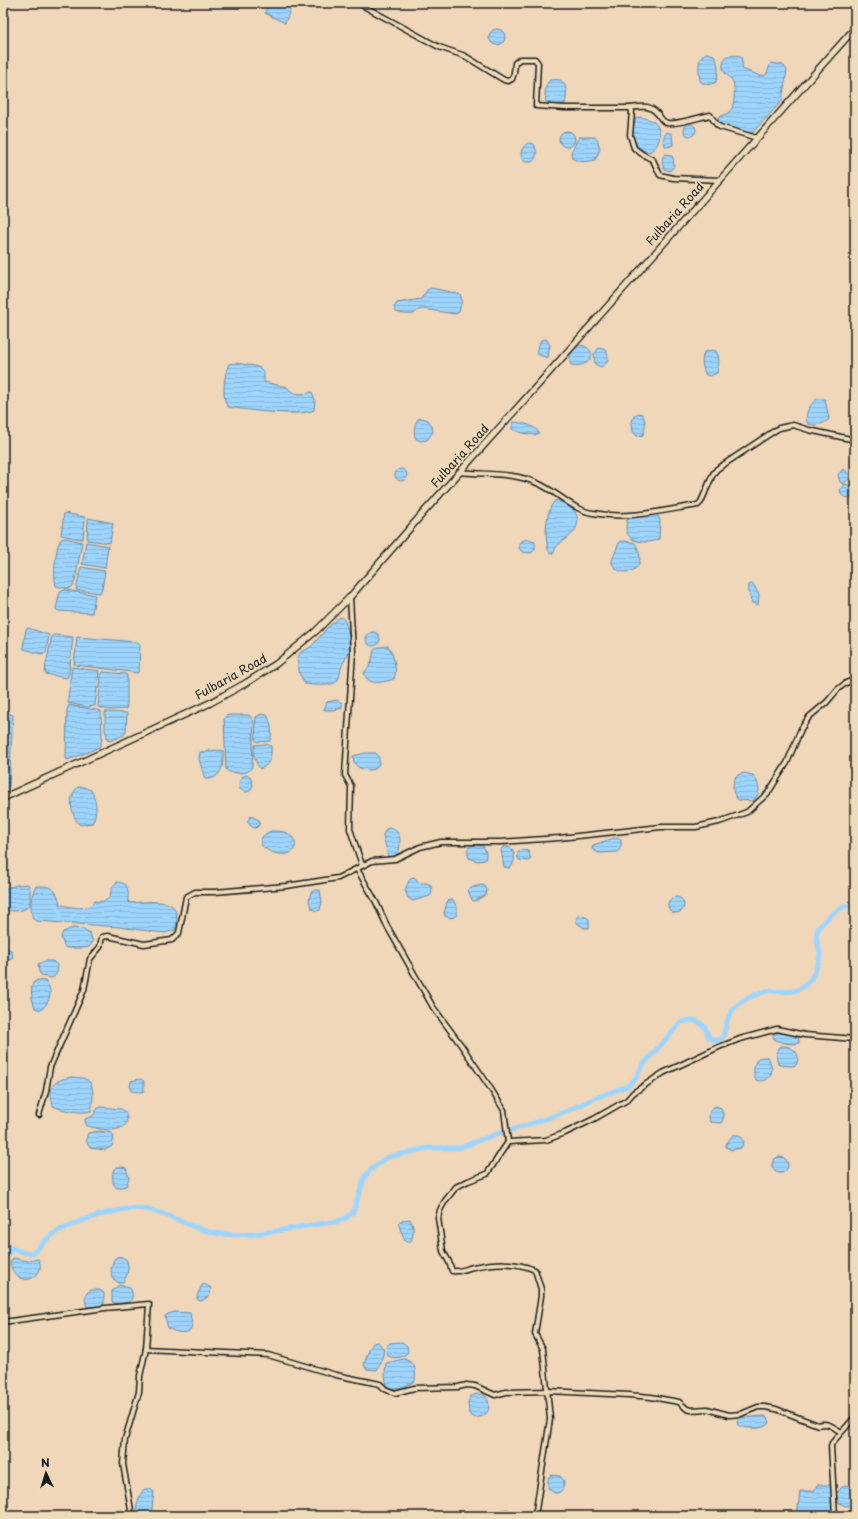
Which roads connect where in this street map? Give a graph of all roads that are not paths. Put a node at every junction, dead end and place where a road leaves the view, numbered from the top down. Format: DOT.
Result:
graph roads {
  1 [pos="358,3"];
  2 [pos="855,28"];
  3 [pos="630,108"];
  4 [pos="757,138"];
  5 [pos="720,180"];
  6 [pos="855,440"];
  7 [pos="459,472"];
  8 [pos="350,597"];
  9 [pos="855,680"];
  10 [pos="3,798"];
  11 [pos="362,865"];
  12 [pos="356,869"];
  13 [pos="855,1039"];
  14 [pos="39,1115"];
  15 [pos="508,1142"];
  16 [pos="3,1322"];
  17 [pos="146,1349"];
  18 [pos="548,1391"];
  19 [pos="855,1417"];
  20 [pos="841,1432"];
  21 [pos="129,1516"];
  22 [pos="528,1516"];
  23 [pos="835,1516"];
  1 -- 3 [label="street"];
  2 -- 4 [label="main road, Fulbaria Road"];
  3 -- 4 [label="street"];
  3 -- 5 [label="street"];
  4 -- 5 [label="main road, Fulbaria Road"];
  5 -- 7 [label="main road, Fulbaria Road"];
  6 -- 7 [label="street"];
  7 -- 8 [label="main road, Fulbaria Road"];
  8 -- 10 [label="main road, Fulbaria Road"];
  8 -- 11 [label="street"];
  9 -- 11 [label="street"];
  11 -- 12 [label="street"];
  12 -- 14 [label="street"];
  12 -- 15 [label="street"];
  13 -- 15 [label="street"];
  15 -- 18 [label="street"];
  16 -- 17 [label="street"];
  17 -- 18 [label="street"];
  17 -- 21 [label="street"];
  18 -- 20 [label="street"];
  18 -- 22 [label="street"];
  19 -- 20 [label="street"];
  20 -- 23 [label="street"];
}
